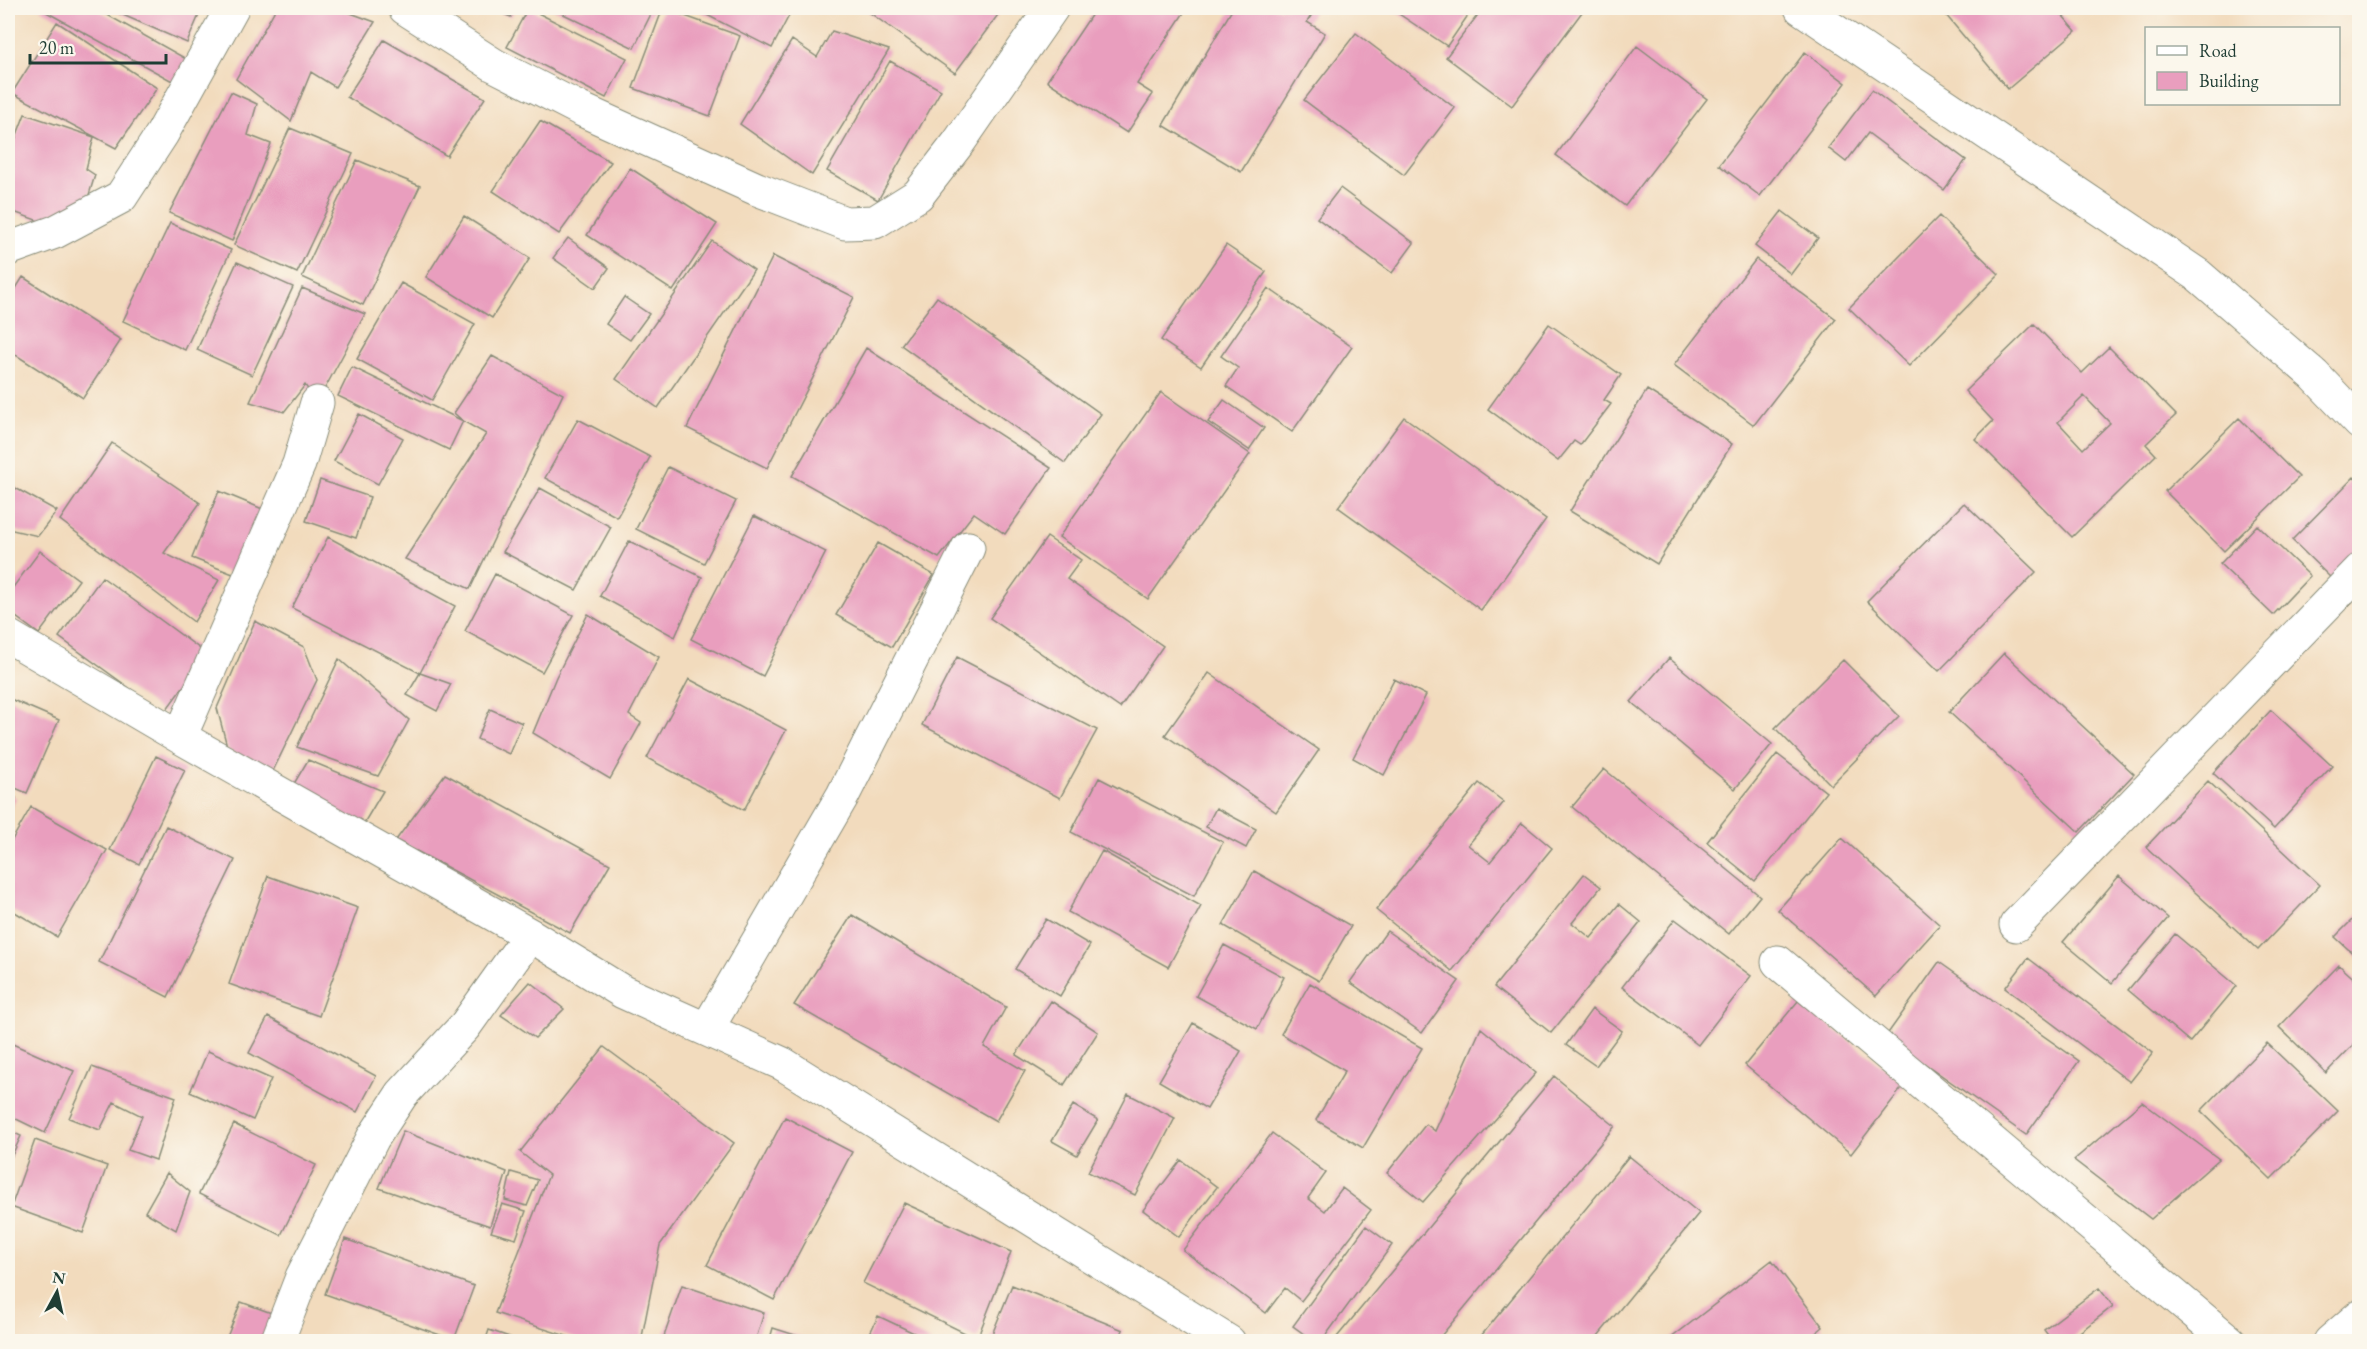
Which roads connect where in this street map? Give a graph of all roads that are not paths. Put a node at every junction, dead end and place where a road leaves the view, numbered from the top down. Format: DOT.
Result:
graph roads {
  1 [pos="232,8"];
  2 [pos="408,8"];
  3 [pos="1052,8"];
  4 [pos="1801,8"];
  5 [pos="8,249"];
  6 [pos="317,403"];
  7 [pos="2360,423"];
  8 [pos="968,548"];
  9 [pos="2360,570"];
  10 [pos="8,636"];
  11 [pos="180,737"];
  12 [pos="2016,925"];
  13 [pos="530,935"];
  14 [pos="1778,962"];
  15 [pos="707,1029"];
  16 [pos="2360,1316"];
  17 [pos="277,1341"];
  18 [pos="1229,1341"];
  19 [pos="2230,1341"];
  20 [pos="2330,1341"];
  1 -- 5 [label="main road"];
  2 -- 3 [label="main road"];
  4 -- 7 [label="main road"];
  6 -- 11 [label="main road"];
  8 -- 15 [label="main road"];
  9 -- 12 [label="main road"];
  10 -- 11 [label="main road"];
  11 -- 13 [label="main road"];
  13 -- 15 [label="main road"];
  13 -- 17 [label="main road"];
  14 -- 19 [label="main road"];
  15 -- 18 [label="main road"];
  16 -- 20 [label="main road"];
}
